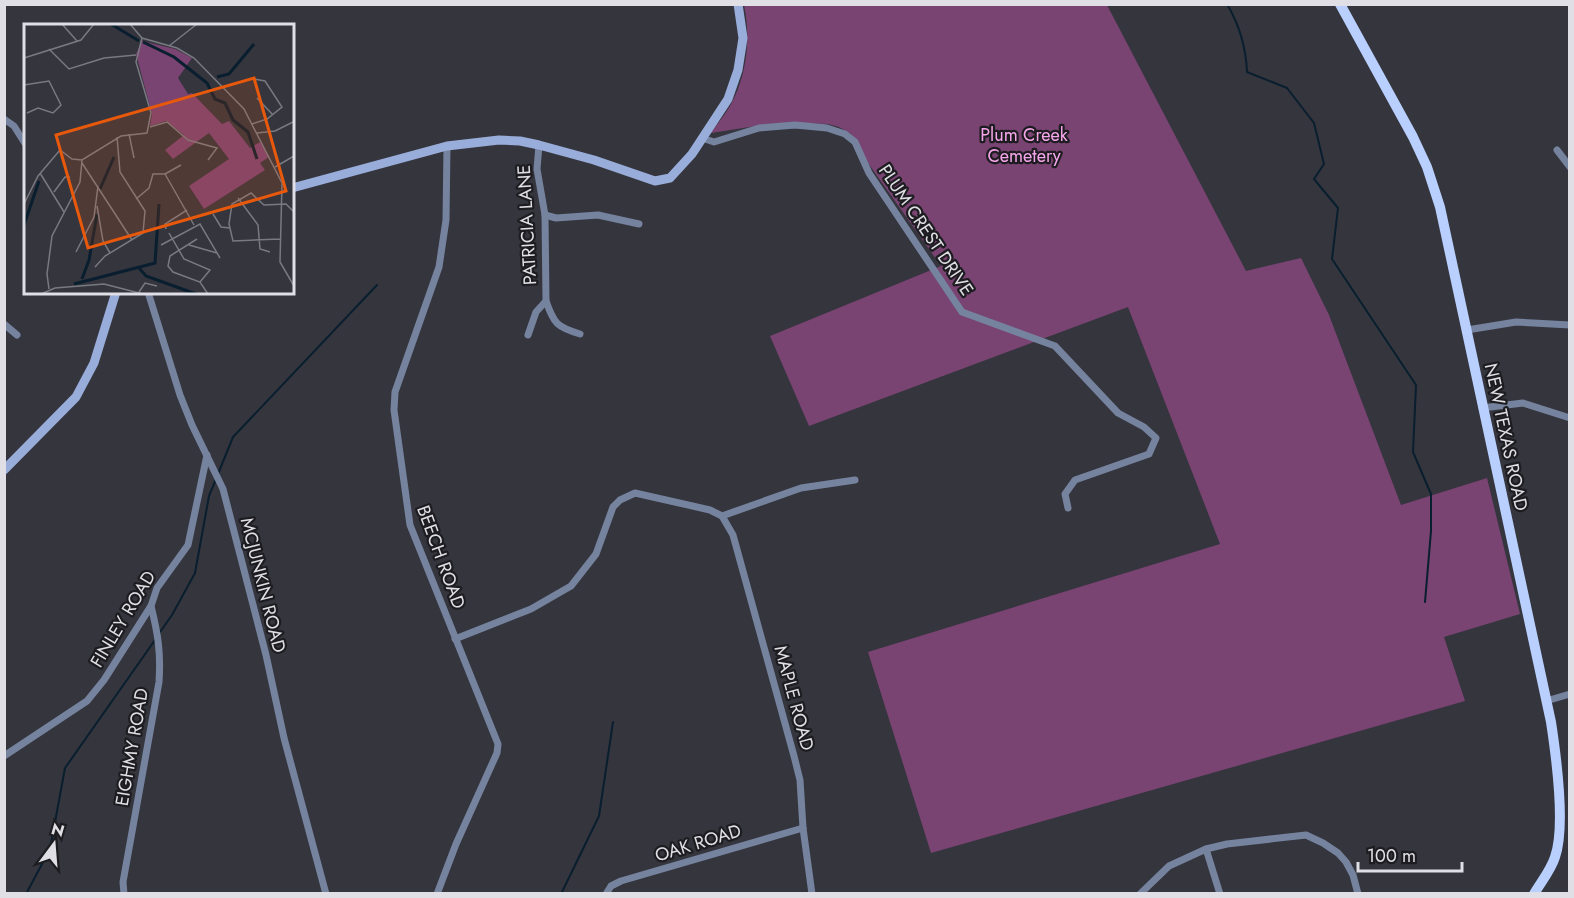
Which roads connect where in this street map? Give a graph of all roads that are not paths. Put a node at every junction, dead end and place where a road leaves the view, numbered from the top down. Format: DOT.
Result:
graph roads {
  1 [pos="738,4"];
  2 [pos="1340,4"];
  3 [pos="5,119"];
  4 [pos="702,138"];
  5 [pos="24,142"];
  6 [pos="539,145"];
  7 [pos="447,146"];
  8 [pos="1557,150"];
  9 [pos="1569,166"];
  10 [pos="294,187"];
  11 [pos="545,215"];
  12 [pos="639,224"];
  13 [pos="115,294"];
  14 [pos="149,294"];
  15 [pos="546,302"];
  16 [pos="4,324"];
  17 [pos="1569,325"];
  18 [pos="1467,330"];
  19 [pos="580,334"];
  20 [pos="17,335"];
  21 [pos="528,335"];
  22 [pos="1482,408"];
  23 [pos="1569,418"];
  24 [pos="207,455"];
  25 [pos="4,470"];
  26 [pos="855,480"];
  27 [pos="1068,508"];
  28 [pos="722,516"];
  29 [pos="151,606"];
  30 [pos="455,639"];
  31 [pos="1569,694"];
  32 [pos="1546,700"];
  33 [pos="4,756"];
  34 [pos="803,828"];
  35 [pos="1206,849"];
  36 [pos="124,894"];
  37 [pos="326,894"];
  38 [pos="438,894"];
  39 [pos="606,894"];
  40 [pos="812,894"];
  41 [pos="1140,894"];
  42 [pos="1220,894"];
  43 [pos="1358,894"];
  44 [pos="1534,894"];
  1 -- 4 [label="street"];
  2 -- 18 [label="main road, NEW TEXAS ROAD"];
  3 -- 5 [label="street"];
  4 -- 6 [label="street"];
  4 -- 27 [label="street, PLUM CREST DRIVE"];
  6 -- 7 [label="street"];
  6 -- 11 [label="street, PATRICIA LANE"];
  7 -- 10 [label="street"];
  7 -- 30 [label="street, BEECH ROAD"];
  8 -- 9 [label="street"];
  11 -- 12 [label="street"];
  11 -- 15 [label="street, PATRICIA LANE"];
  13 -- 25 [label="street"];
  14 -- 24 [label="street, MCJUNKIN ROAD"];
  15 -- 19 [label="street"];
  15 -- 21 [label="street, PATRICIA LANE"];
  16 -- 20 [label="street"];
  17 -- 18 [label="street"];
  18 -- 22 [label="main road, NEW TEXAS ROAD"];
  22 -- 23 [label="street"];
  22 -- 32 [label="main road, NEW TEXAS ROAD"];
  24 -- 29 [label="street, FINLEY ROAD"];
  24 -- 37 [label="street, MCJUNKIN ROAD"];
  26 -- 28 [label="street"];
  28 -- 30 [label="street"];
  28 -- 34 [label="street, MAPLE ROAD"];
  29 -- 33 [label="street, FINLEY ROAD"];
  29 -- 36 [label="street, EIGHMY ROAD"];
  30 -- 38 [label="street, BEECH ROAD"];
  31 -- 32 [label="street"];
  32 -- 44 [label="main road, NEW TEXAS ROAD"];
  34 -- 39 [label="street, OAK ROAD"];
  34 -- 40 [label="street, MAPLE ROAD"];
  35 -- 41 [label="street"];
  35 -- 42 [label="street"];
  35 -- 43 [label="street"];
}
